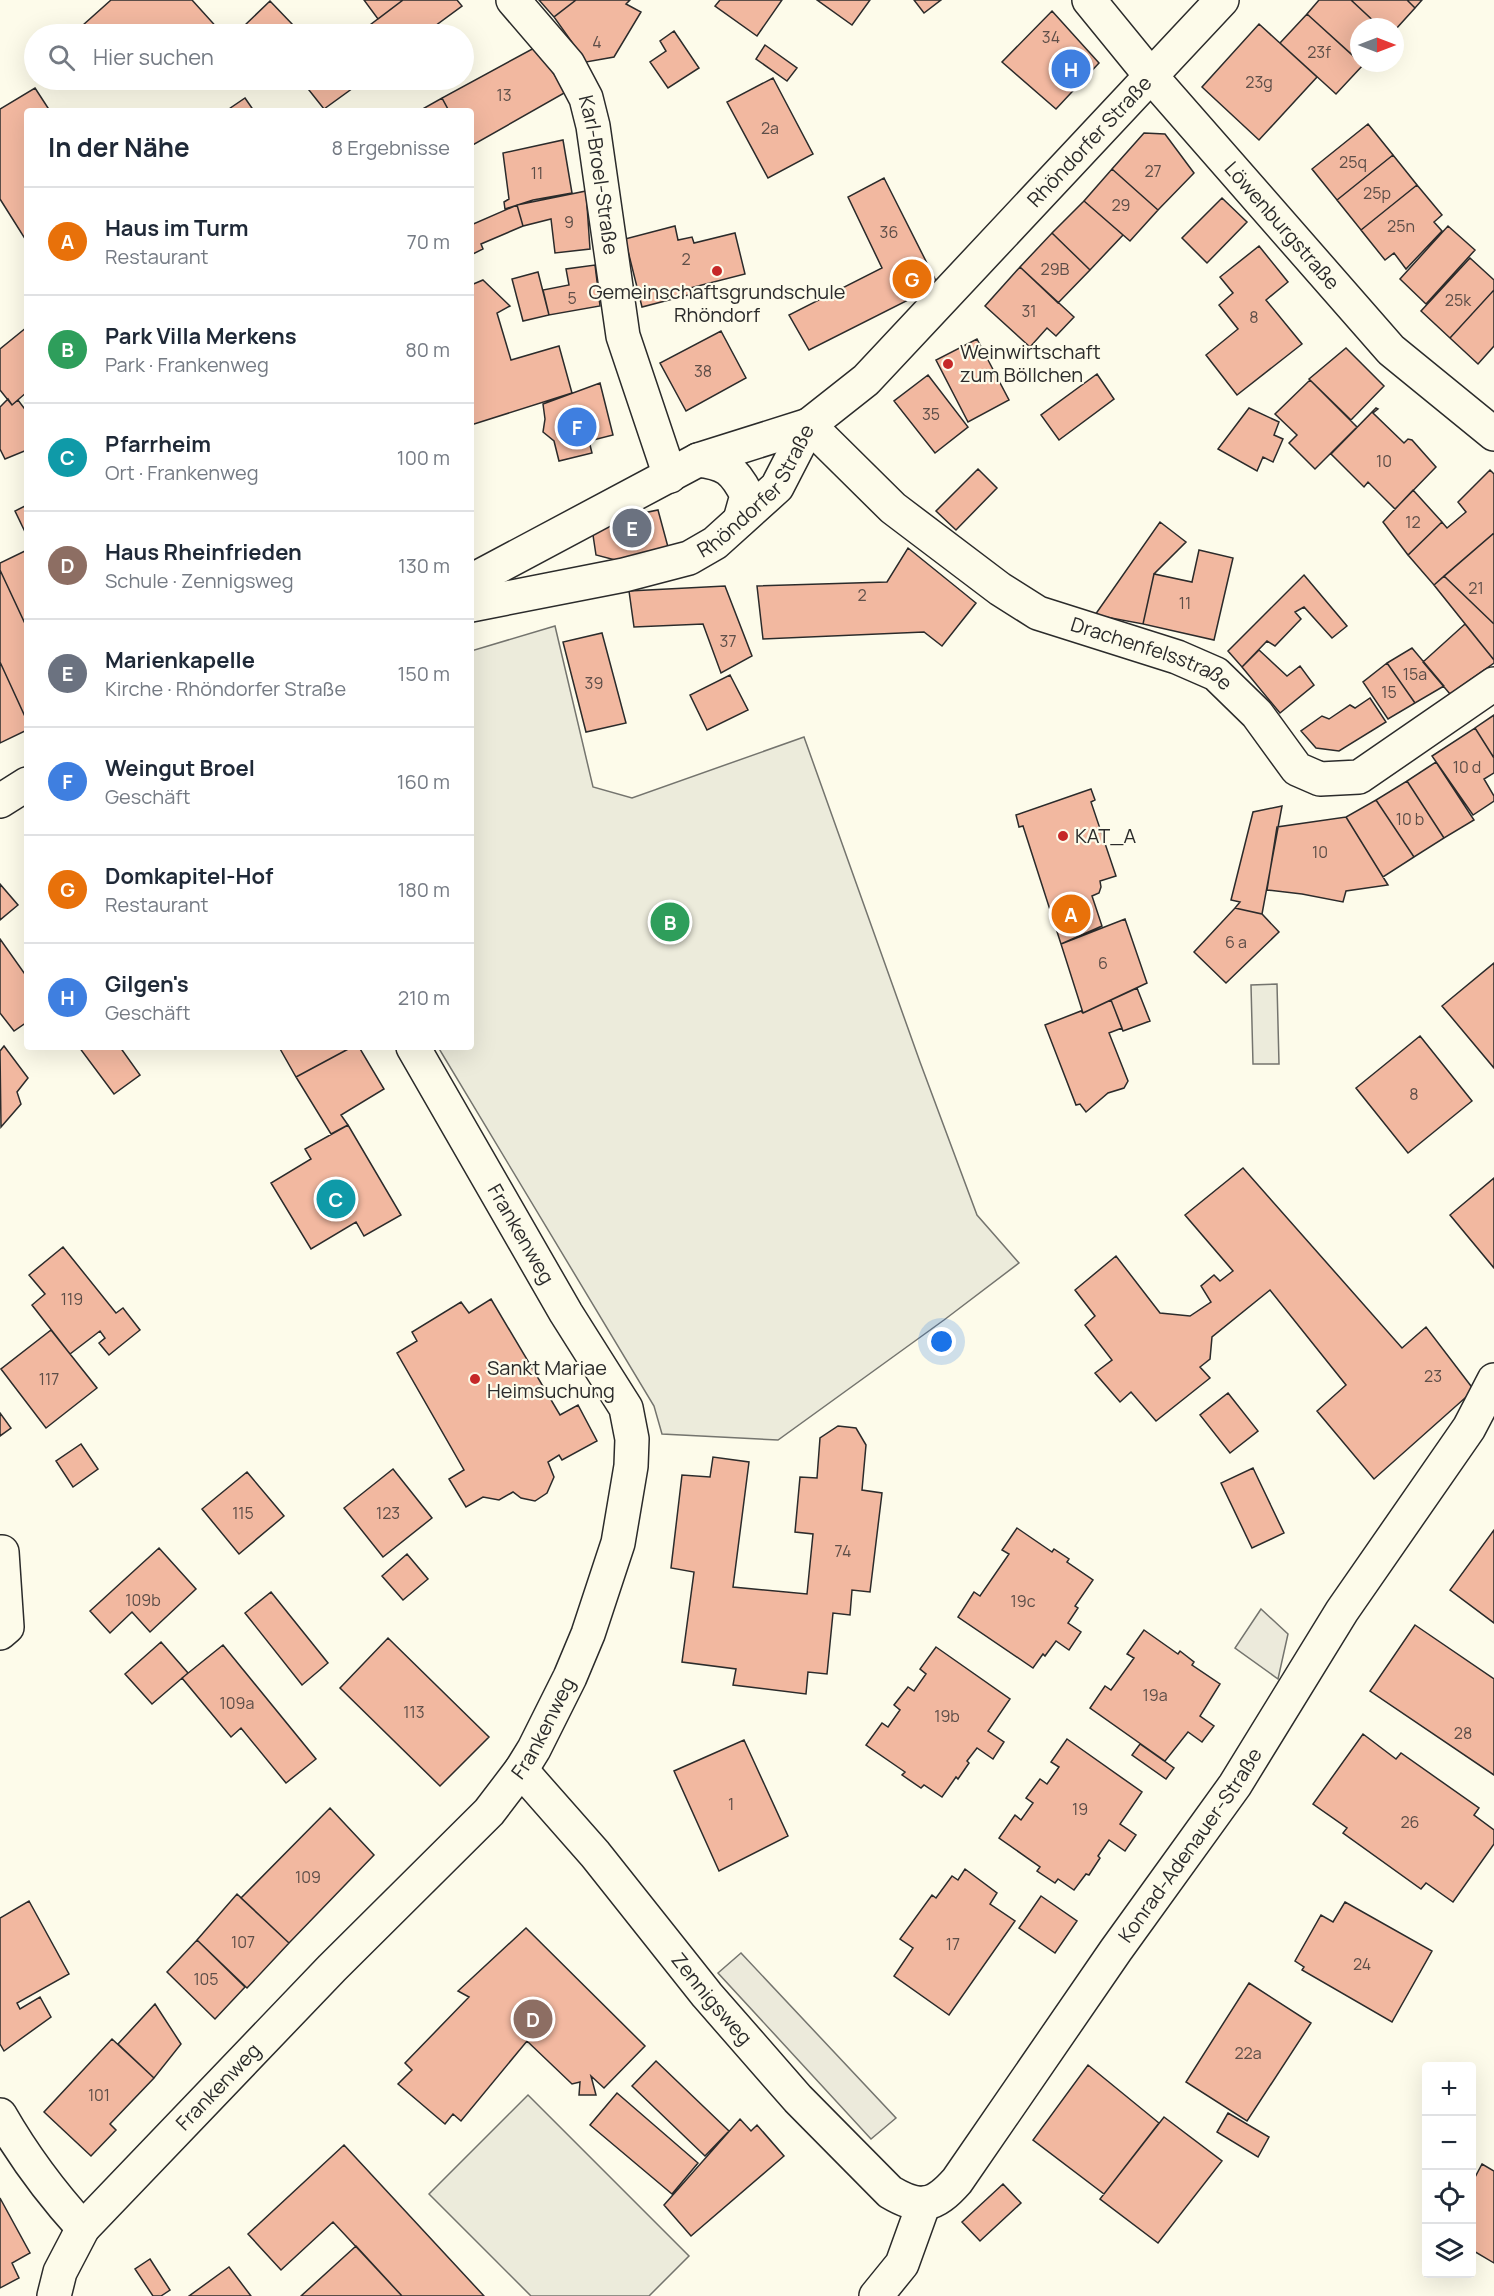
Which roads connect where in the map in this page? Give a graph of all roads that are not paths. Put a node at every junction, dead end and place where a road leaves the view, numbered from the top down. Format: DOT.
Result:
graph roads {
  1 [pos="513,0"];
  2 [pos="1089,0"];
  3 [pos="1222,0"];
  4 [pos="1151,76"];
  5 [pos="809,425"];
  6 [pos="1494,434"];
  7 [pos="698,460"];
  8 [pos="670,476"];
  9 [pos="740,520"];
  10 [pos="474,579"];
  11 [pos="474,604"];
  12 [pos="1494,684"];
  13 [pos="24,786"];
  14 [pos="0,801"];
  15 [pos="415,1050"];
  16 [pos="1494,1380"];
  17 [pos="2,1552"];
  18 [pos="0,1633"];
  19 [pos="521,1770"];
  20 [pos="0,2115"];
  21 [pos="924,2203"];
  22 [pos="83,2228"];
  23 [pos="54,2296"];
  24 [pos="876,2296"];
  1 -- 8 [label="street, Karl-Broel-Straße"];
  2 -- 4 [label="street, Löwenburgstraße"];
  3 -- 4 [label="street, Rhöndorfer Straße"];
  4 -- 5 [label="street, Rhöndorfer Straße"];
  4 -- 6 [label="street, Löwenburgstraße"];
  5 -- 7 [label="street"];
  5 -- 9 [label="street, Rhöndorfer Straße"];
  5 -- 12 [label="street, Drachenfelsstraße"];
  7 -- 8 [label="street"];
  7 -- 9 [label="street"];
  8 -- 10 [label="street"];
  9 -- 11 [label="street, Rhöndorfer Straße"];
  13 -- 14 [label="street"];
  15 -- 19 [label="street, Frankenweg"];
  16 -- 21 [label="street, Konrad-Adenauer-Straße"];
  17 -- 18 [label="street"];
  19 -- 21 [label="street, Zennigsweg"];
  19 -- 22 [label="street, Frankenweg"];
  20 -- 22 [label="street"];
  21 -- 24 [label="street"];
  22 -- 23 [label="street, Frankenweg"];
}
